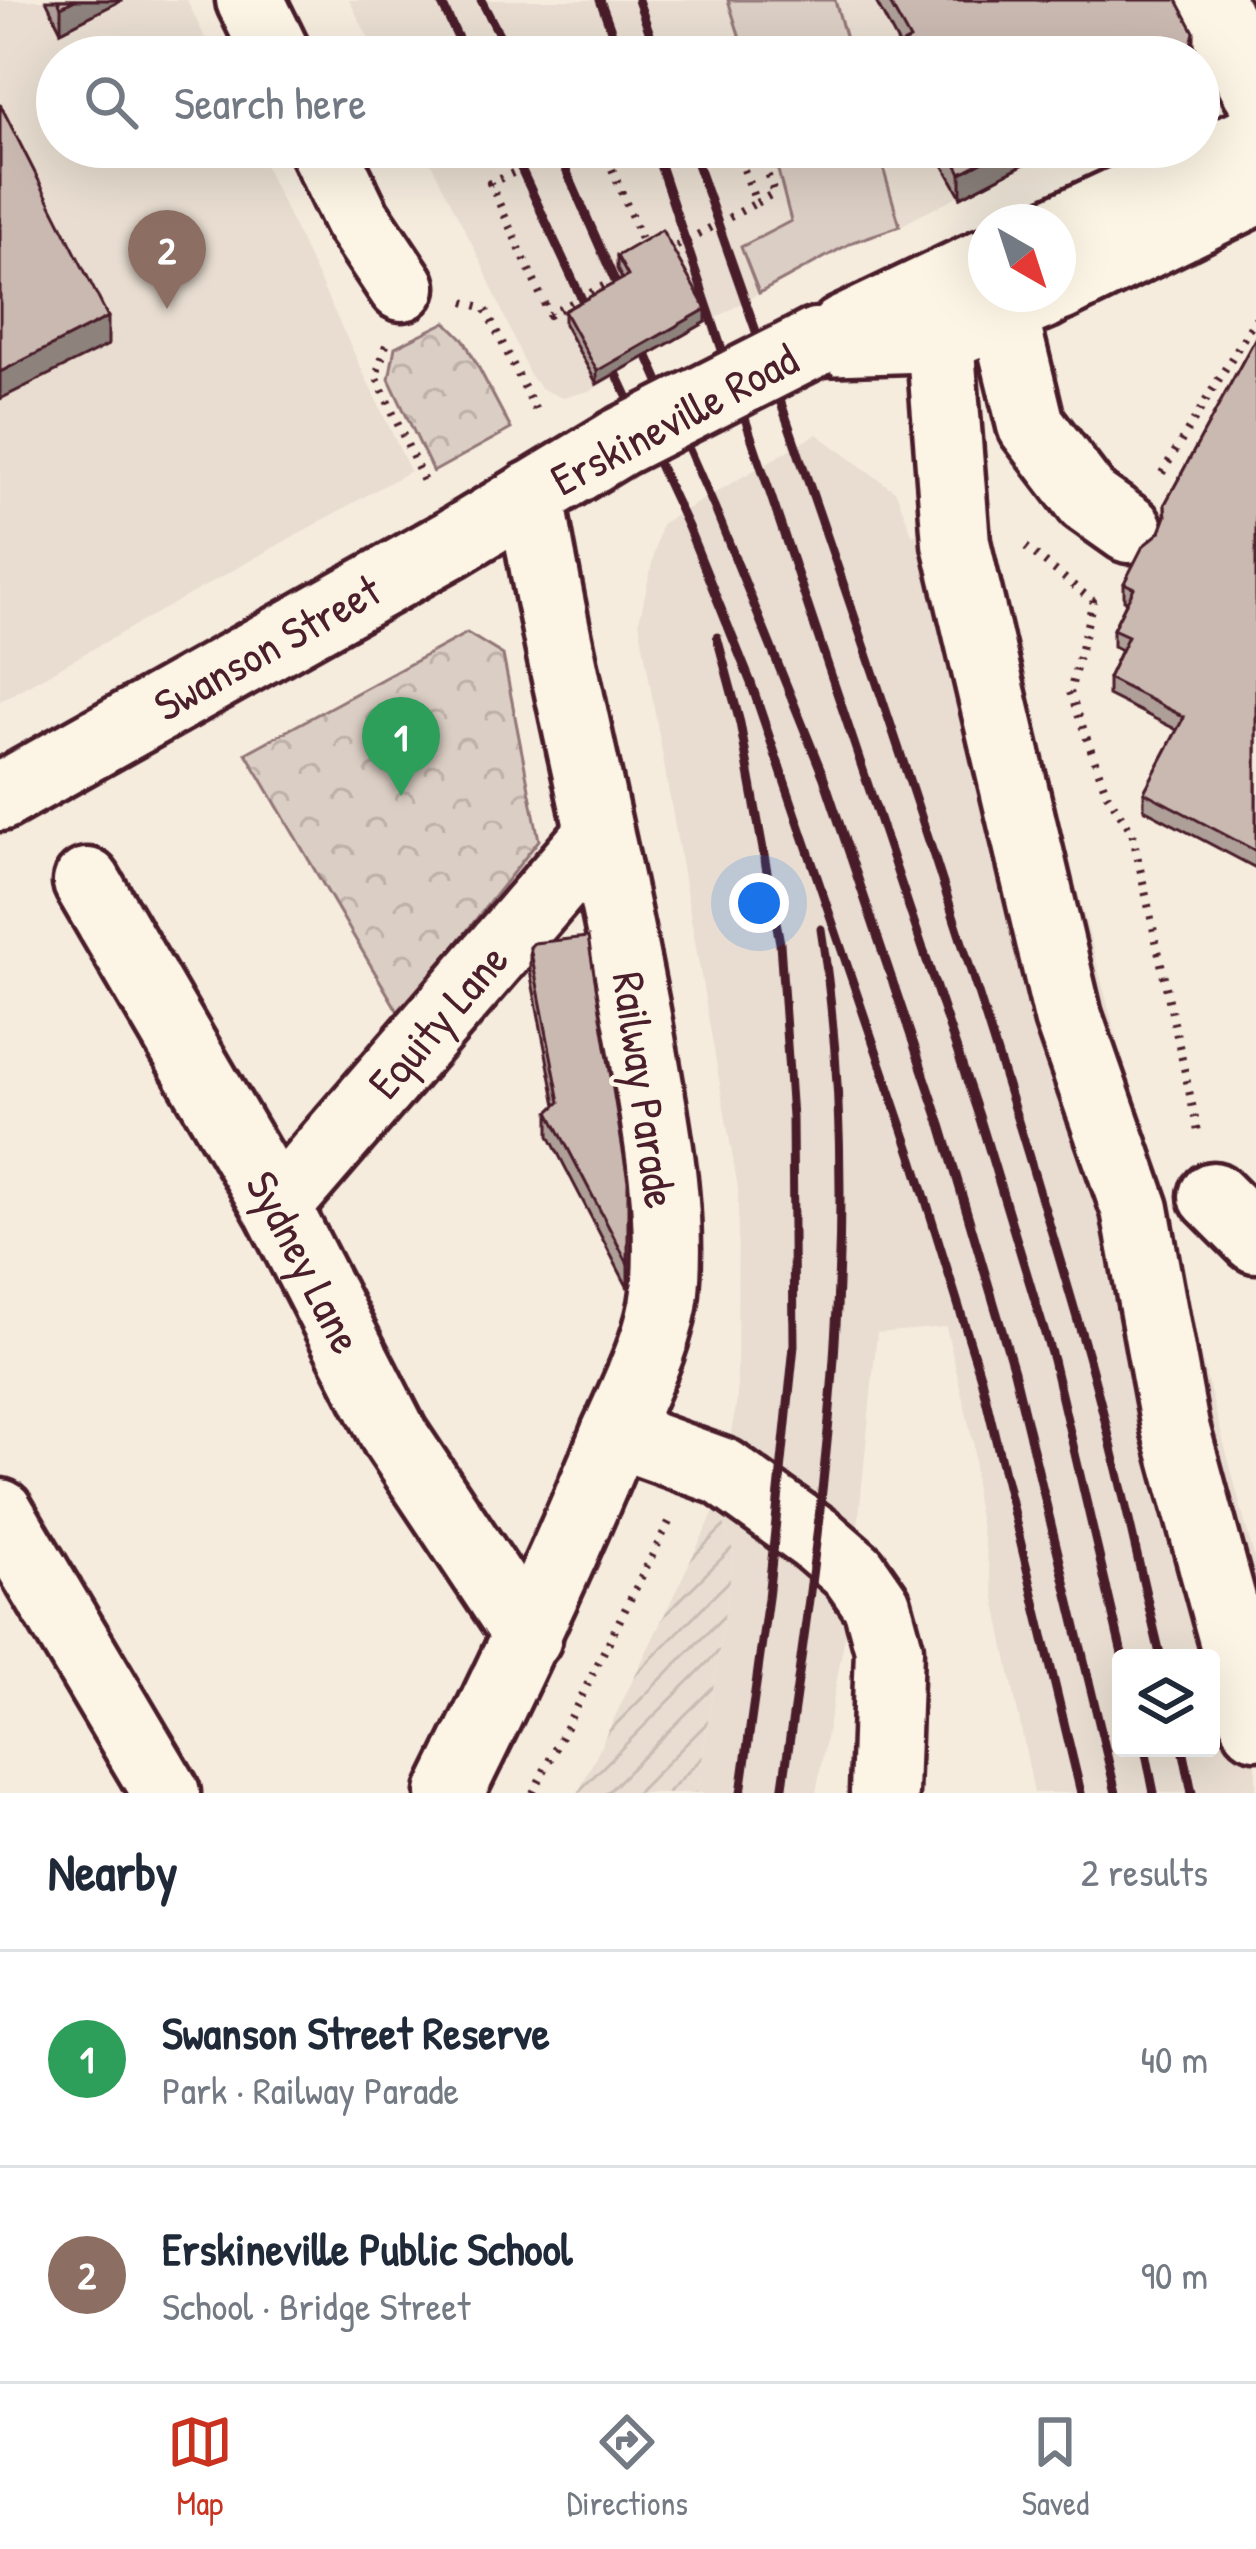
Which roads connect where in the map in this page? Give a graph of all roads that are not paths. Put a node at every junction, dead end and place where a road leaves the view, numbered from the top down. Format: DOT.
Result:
graph roads {
  1 [pos="250,0"];
  2 [pos="1210,0"];
  3 [pos="268,36"];
  4 [pos="1256,90"];
  5 [pos="1256,136"];
  6 [pos="1220,153"];
  7 [pos="332,168"];
  8 [pos="1189,168"];
  9 [pos="1256,191"];
  10 [pos="1076,221"];
  11 [pos="1076,268"];
  12 [pos="425,292"];
  13 [pos="968,304"];
  14 [pos="986,312"];
  15 [pos="1025,312"];
  16 [pos="940,338"];
  17 [pos="817,342"];
  18 [pos="531,495"];
  19 [pos="1142,507"];
  20 [pos="0,797"];
  21 [pos="598,835"];
  22 [pos="87,881"];
  23 [pos="277,1207"];
  24 [pos="615,1433"];
  25 [pos="0,1513"];
  26 [pos="528,1637"];
  27 [pos="1256,1724"];
  28 [pos="166,1793"];
  29 [pos="450,1793"];
  30 [pos="884,1793"];
  1 -- 3 [label="street"];
  2 -- 4 [label="street"];
  5 -- 6 [label="street"];
  7 -- 12 [label="street"];
  8 -- 10 [label="street"];
  9 -- 11 [label="street, Erskineville Road"];
  13 -- 17 [label="street, Erskineville Road"];
  14 -- 16 [label="street, Erskineville Road"];
  15 -- 19 [label="street"];
  16 -- 17 [label="street, Erskineville Road"];
  16 -- 27 [label="street"];
  17 -- 18 [label="street, Erskineville Road, bridge"];
  18 -- 20 [label="street, Swanson Street"];
  18 -- 21 [label="street, Railway Parade"];
  21 -- 23 [label="street, Equity Lane"];
  21 -- 24 [label="street, Railway Parade"];
  22 -- 23 [label="street, Sydney Lane"];
  23 -- 26 [label="street, Sydney Lane"];
  24 -- 26 [label="street, Railway Parade"];
  24 -- 30 [label="street"];
  25 -- 28 [label="street"];
  26 -- 29 [label="street, Railway Parade"];
}
